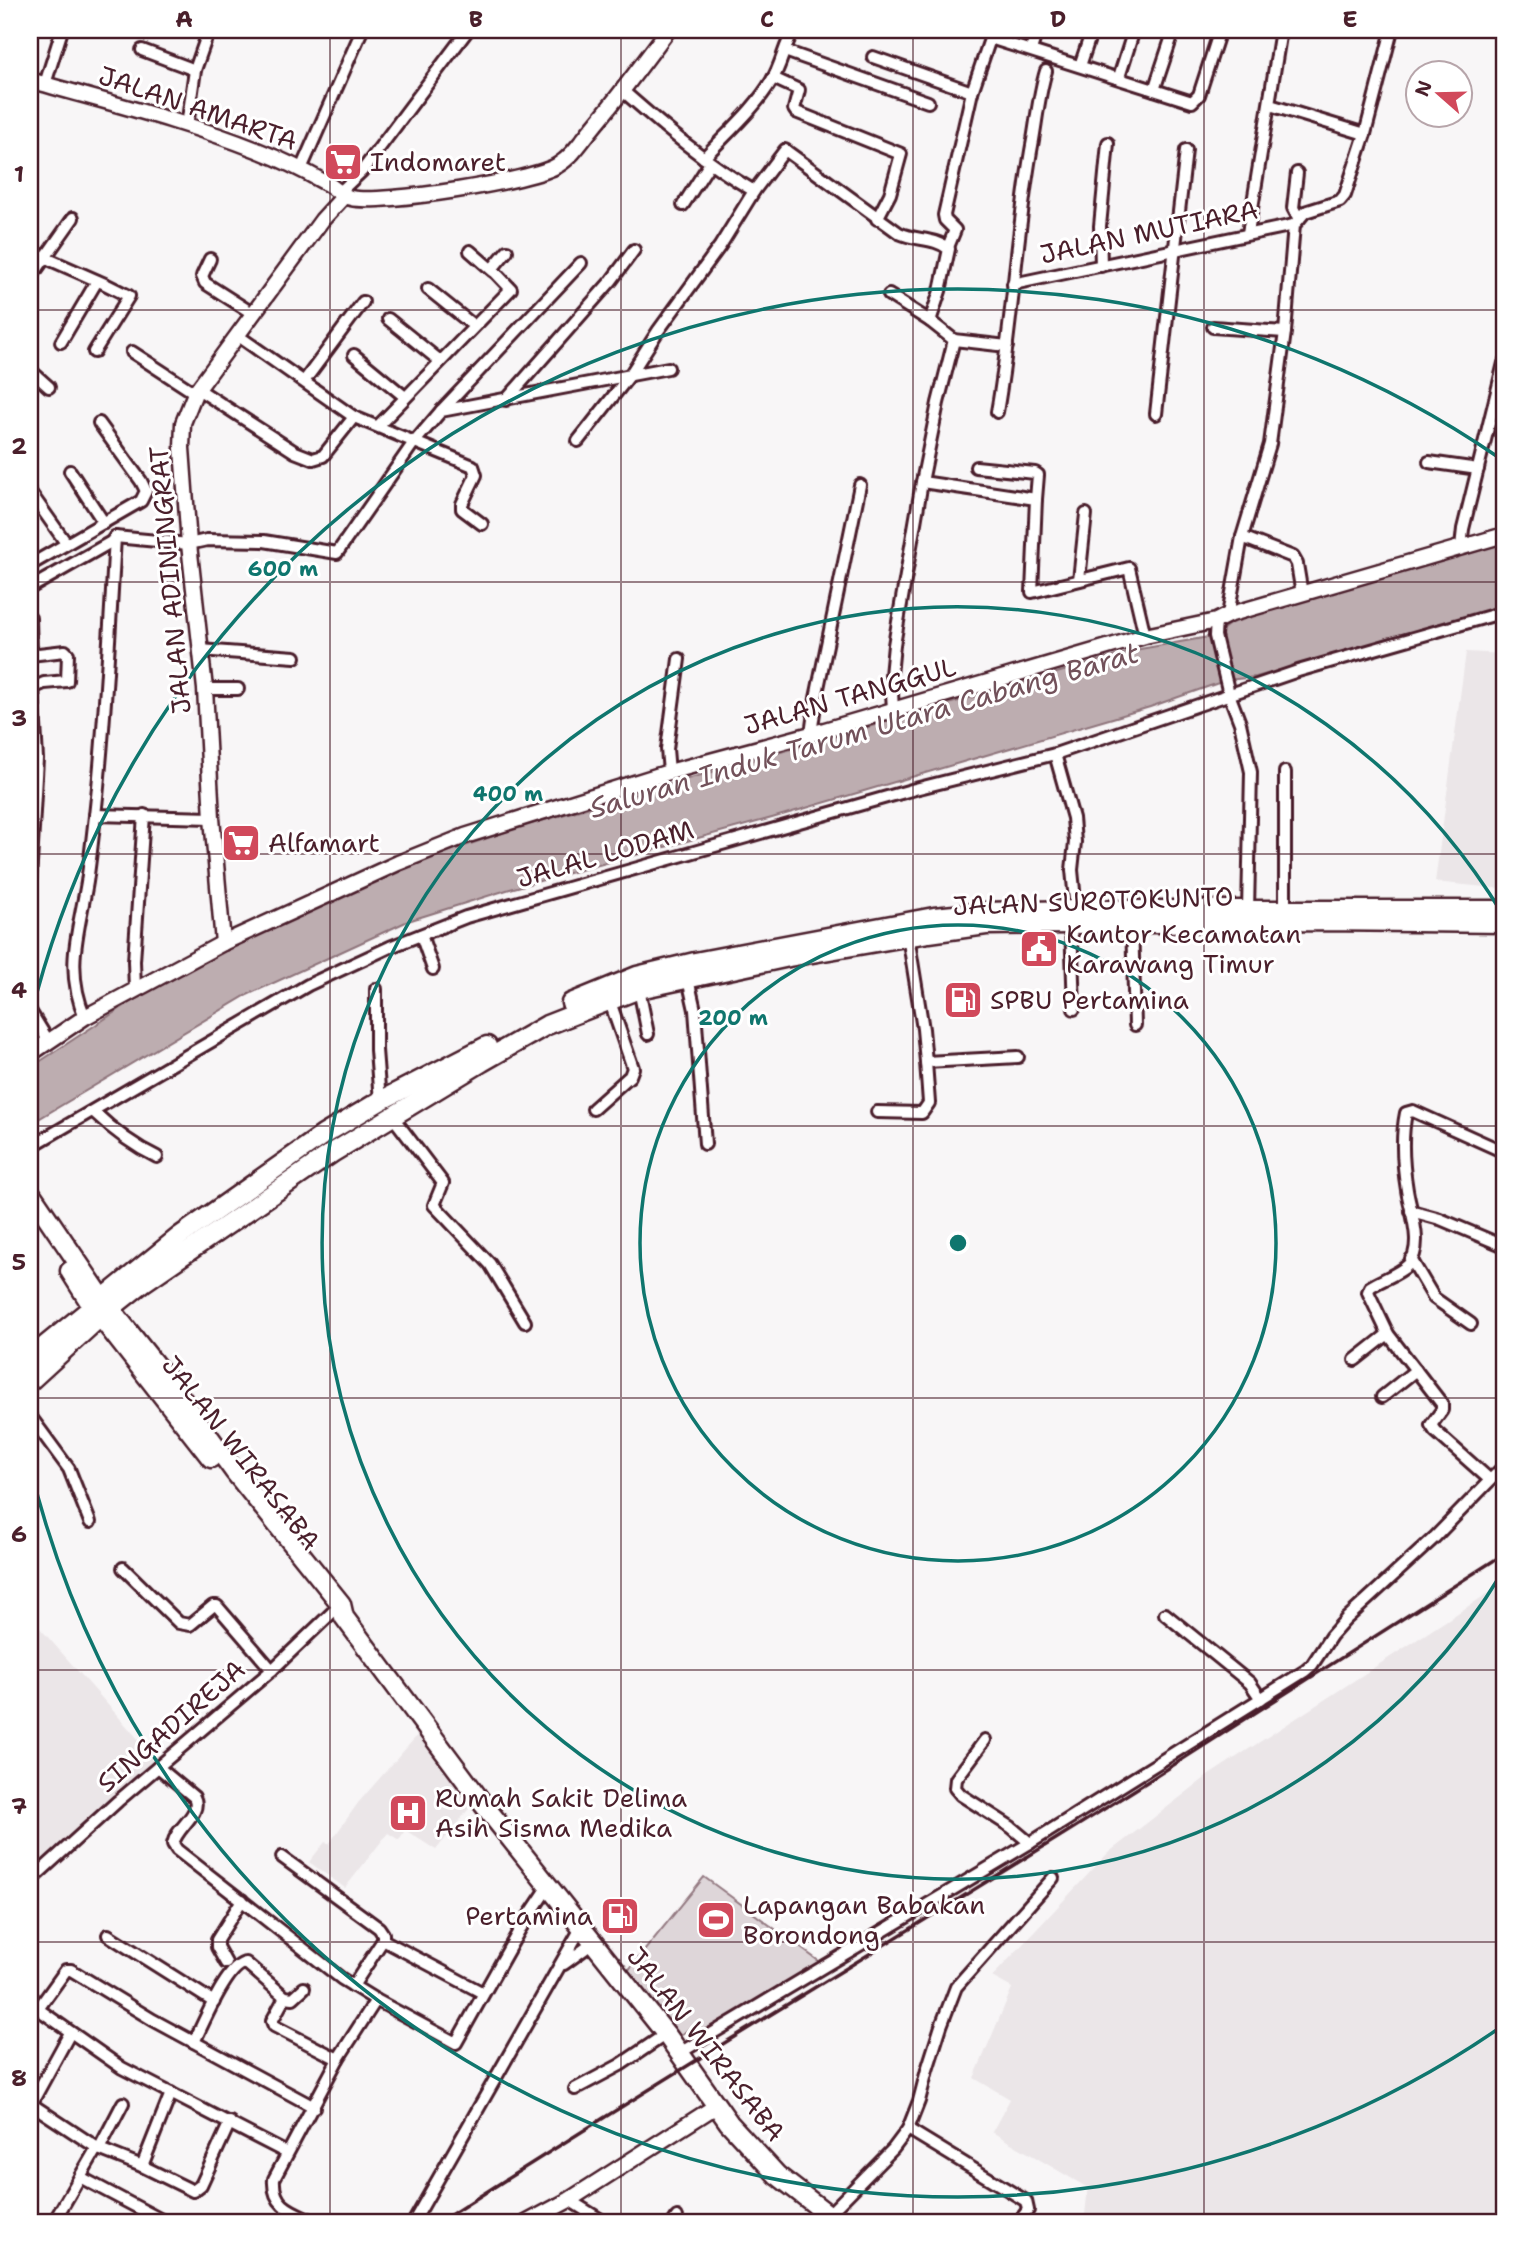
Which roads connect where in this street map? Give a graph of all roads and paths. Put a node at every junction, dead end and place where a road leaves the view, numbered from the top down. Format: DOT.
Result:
graph roads {
  1 [pos="62,30"];
  2 [pos="209,30"];
  3 [pos="362,30"];
  4 [pos="468,30"];
  5 [pos="668,30"];
  6 [pos="794,30"];
  7 [pos="1037,30"];
  8 [pos="1092,30"];
  9 [pos="1134,30"];
  10 [pos="1174,30"];
  11 [pos="1220,30"];
  12 [pos="1281,30"];
  13 [pos="1392,30"];
  14 [pos="992,34"];
  15 [pos="142,50"];
  16 [pos="1031,50"];
  17 [pos="785,51"];
  18 [pos="873,57"];
  19 [pos="1080,66"];
  20 [pos="195,70"];
  21 [pos="1046,71"];
  22 [pos="1119,77"];
  23 [pos="773,78"];
  24 [pos="30,80"];
  25 [pos="45,84"];
  26 [pos="623,90"];
  27 [pos="1154,90"];
  28 [pos="972,92"];
  29 [pos="928,102"];
  30 [pos="1270,105"];
  31 [pos="187,126"];
  32 [pos="1365,134"];
  33 [pos="1108,143"];
  34 [pos="1186,150"];
  35 [pos="707,160"];
  36 [pos="301,169"];
  37 [pos="1297,173"];
  38 [pos="754,191"];
  39 [pos="342,194"];
  40 [pos="683,205"];
  41 [pos="73,218"];
  42 [pos="877,219"];
  43 [pos="1297,222"];
  44 [pos="1248,233"];
  45 [pos="948,247"];
  46 [pos="634,250"];
  47 [pos="30,251"];
  48 [pos="470,251"];
  49 [pos="507,251"];
  50 [pos="1175,251"];
  51 [pos="45,258"];
  52 [pos="210,259"];
  53 [pos="581,263"];
  54 [pos="1101,266"];
  55 [pos="493,271"];
  56 [pos="30,278"];
  57 [pos="97,281"];
  58 [pos="1013,284"];
  59 [pos="428,289"];
  60 [pos="889,295"];
  61 [pos="363,302"];
  62 [pos="252,313"];
  63 [pos="388,319"];
  64 [pos="930,321"];
  65 [pos="474,326"];
  66 [pos="1213,327"];
  67 [pos="1285,332"];
  68 [pos="237,335"];
  69 [pos="954,340"];
  70 [pos="61,342"];
  71 [pos="1007,346"];
  72 [pos="94,352"];
  73 [pos="132,352"];
  74 [pos="354,355"];
  75 [pos="440,361"];
  76 [pos="1504,363"];
  77 [pos="668,369"];
  78 [pos="30,370"];
  79 [pos="630,375"];
  80 [pos="305,380"];
  81 [pos="48,387"];
  82 [pos="196,391"];
  83 [pos="405,397"];
  84 [pos="506,400"];
  85 [pos="441,411"];
  86 [pos="998,412"];
  87 [pos="1156,414"];
  88 [pos="354,417"];
  89 [pos="99,423"];
  90 [pos="379,425"];
  91 [pos="415,440"];
  92 [pos="578,440"];
  93 [pos="1429,462"];
  94 [pos="976,467"];
  95 [pos="1478,469"];
  96 [pos="70,471"];
  97 [pos="922,481"];
  98 [pos="860,485"];
  99 [pos="30,492"];
  100 [pos="1036,499"];
  101 [pos="1086,514"];
  102 [pos="104,523"];
  103 [pos="482,524"];
  104 [pos="1504,535"];
  105 [pos="115,537"];
  106 [pos="1242,537"];
  107 [pos="65,543"];
  108 [pos="189,544"];
  109 [pos="1461,547"];
  110 [pos="30,565"];
  111 [pos="1079,580"];
  112 [pos="30,588"];
  113 [pos="1302,594"];
  114 [pos="1504,612"];
  115 [pos="30,618"];
  116 [pos="1220,624"];
  117 [pos="1145,636"];
  118 [pos="200,650"];
  119 [pos="31,654"];
  120 [pos="295,657"];
  121 [pos="679,659"];
  122 [pos="205,688"];
  123 [pos="238,690"];
  124 [pos="1229,694"];
  125 [pos="893,710"];
  126 [pos="811,734"];
  127 [pos="1055,754"];
  128 [pos="669,772"];
  129 [pos="1285,772"];
  130 [pos="95,815"];
  131 [pos="144,815"];
  132 [pos="212,818"];
  133 [pos="30,881"];
  134 [pos="1284,909"];
  135 [pos="1248,910"];
  136 [pos="1504,910"];
  137 [pos="1074,917"];
  138 [pos="1099,917"];
  139 [pos="1132,923"];
  140 [pos="1504,923"];
  141 [pos="421,935"];
  142 [pos="908,936"];
  143 [pos="850,939"];
  144 [pos="223,943"];
  145 [pos="433,969"];
  146 [pos="688,979"];
  147 [pos="376,989"];
  148 [pos="639,989"];
  149 [pos="135,990"];
  150 [pos="609,999"];
  151 [pos="1073,1009"];
  152 [pos="30,1011"];
  153 [pos="85,1017"];
  154 [pos="1135,1025"];
  155 [pos="648,1034"];
  156 [pos="49,1042"];
  157 [pos="30,1054"];
  158 [pos="1018,1057"];
  159 [pos="926,1062"];
  160 [pos="380,1101"];
  161 [pos="593,1110"];
  162 [pos="94,1111"];
  163 [pos="877,1112"];
  164 [pos="392,1116"];
  165 [pos="705,1144"];
  166 [pos="30,1147"];
  167 [pos="1504,1152"];
  168 [pos="157,1157"];
  169 [pos="30,1192"];
  170 [pos="30,1209"];
  171 [pos="1411,1212"];
  172 [pos="1504,1246"];
  173 [pos="1411,1259"];
  174 [pos="101,1307"];
  175 [pos="525,1322"];
  176 [pos="1471,1324"];
  177 [pos="1388,1334"];
  178 [pos="30,1358"];
  179 [pos="1355,1360"];
  180 [pos="1416,1370"];
  181 [pos="30,1381"];
  182 [pos="1382,1397"];
  183 [pos="30,1416"];
  184 [pos="1504,1466"];
  185 [pos="1489,1479"];
  186 [pos="90,1521"];
  187 [pos="123,1568"];
  188 [pos="339,1611"];
  189 [pos="1166,1614"];
  190 [pos="272,1670"];
  191 [pos="1261,1699"];
  192 [pos="985,1740"];
  193 [pos="158,1767"];
  194 [pos="1030,1843"];
  195 [pos="282,1857"];
  196 [pos="1053,1878"];
  197 [pos="30,1881"];
  198 [pos="549,1886"];
  199 [pos="242,1900"];
  200 [pos="108,1935"];
  201 [pos="587,1937"];
  202 [pos="383,1940"];
  203 [pos="226,1963"];
  204 [pos="559,1968"];
  205 [pos="353,1986"];
  206 [pos="304,1988"];
  207 [pos="483,1993"];
  208 [pos="285,1997"];
  209 [pos="376,2000"];
  210 [pos="214,2003"];
  211 [pos="34,2006"];
  212 [pos="70,2033"];
  213 [pos="666,2034"];
  214 [pos="194,2042"];
  215 [pos="678,2053"];
  216 [pos="338,2059"];
  217 [pos="575,2089"];
  218 [pos="171,2092"];
  219 [pos="123,2103"];
  220 [pos="30,2105"];
  221 [pos="716,2106"];
  222 [pos="314,2107"];
  223 [pos="230,2122"];
  224 [pos="908,2130"];
  225 [pos="99,2149"];
  226 [pos="287,2153"];
  227 [pos="142,2166"];
  228 [pos="80,2177"];
  229 [pos="569,2200"];
  230 [pos="829,2220"];
  231 [pos="53,2223"];
  232 [pos="167,2223"];
  233 [pos="318,2223"];
  234 [pos="413,2223"];
  235 [pos="526,2223"];
  236 [pos="606,2223"];
  237 [pos="1018,2223"];
  1 -- 25 [label="street"];
  2 -- 20 [label="street"];
  3 -- 36 [label="street"];
  4 -- 39 [label="street"];
  5 -- 26 [label="street"];
  6 -- 17 [label="street"];
  7 -- 16 [label="street"];
  8 -- 19 [label="street"];
  9 -- 22 [label="street"];
  10 -- 27 [label="street"];
  11 -- 27 [label="street"];
  12 -- 30 [label="street"];
  13 -- 32 [label="street, JALAN MUTIARA"];
  14 -- 16 [label="street"];
  14 -- 28 [label="street"];
  15 -- 20 [label="street"];
  16 -- 19 [label="street"];
  17 -- 23 [label="street"];
  17 -- 29 [label="street"];
  18 -- 28 [label="street"];
  19 -- 22 [label="street"];
  20 -- 31 [label="street"];
  21 -- 58 [label="street"];
  22 -- 27 [label="street"];
  23 -- 35 [label="street"];
  23 -- 42 [label="street"];
  24 -- 25 [label="street, JALAN AMARTA"];
  25 -- 31 [label="street, JALAN AMARTA"];
  26 -- 35 [label="street"];
  26 -- 39 [label="street"];
  28 -- 45 [label="street"];
  30 -- 32 [label="street"];
  30 -- 44 [label="street"];
  31 -- 36 [label="street, JALAN AMARTA"];
  32 -- 43 [label="street, JALAN MUTIARA"];
  33 -- 54 [label="street"];
  34 -- 50 [label="street"];
  35 -- 38 [label="street"];
  35 -- 40 [label="street"];
  36 -- 39 [label="street, JALAN AMARTA"];
  37 -- 43 [label="street"];
  38 -- 42 [label="street"];
  38 -- 79 [label="street"];
  39 -- 62 [label="street, JALAN ADININGRAT"];
  41 -- 51 [label="street"];
  42 -- 45 [label="street"];
  43 -- 44 [label="street, JALAN MUTIARA"];
  43 -- 67 [label="street"];
  44 -- 50 [label="street, JALAN MUTIARA"];
  45 -- 64 [label="street"];
  46 -- 84 [label="street"];
  47 -- 51 [label="street"];
  48 -- 55 [label="street"];
  49 -- 55 [label="street"];
  50 -- 54 [label="street, JALAN MUTIARA"];
  50 -- 87 [label="street"];
  51 -- 56 [label="street"];
  51 -- 57 [label="street"];
  52 -- 62 [label="street"];
  53 -- 85 [label="street"];
  54 -- 58 [label="street, JALAN MUTIARA"];
  55 -- 65 [label="street"];
  57 -- 70 [label="street"];
  57 -- 72 [label="street"];
  58 -- 71 [label="street"];
  59 -- 65 [label="street"];
  60 -- 64 [label="street"];
  61 -- 80 [label="street"];
  62 -- 68 [label="street, JALAN ADININGRAT"];
  63 -- 75 [label="street"];
  64 -- 69 [label="street"];
  65 -- 75 [label="street"];
  66 -- 67 [label="street"];
  67 -- 106 [label="street"];
  68 -- 80 [label="street"];
  68 -- 82 [label="street, JALAN ADININGRAT"];
  69 -- 71 [label="street"];
  69 -- 97 [label="street"];
  71 -- 86 [label="street"];
  73 -- 82 [label="street"];
  74 -- 83 [label="street"];
  75 -- 83 [label="street"];
  76 -- 95 [label="street"];
  77 -- 79 [label="street"];
  78 -- 81 [label="street"];
  79 -- 84 [label="street"];
  79 -- 92 [label="street"];
  80 -- 88 [label="street"];
  82 -- 88 [label="street"];
  82 -- 108 [label="street, JALAN ADININGRAT"];
  83 -- 90 [label="street"];
  84 -- 85 [label="street"];
  85 -- 91 [label="street"];
  88 -- 90 [label="street"];
  89 -- 102 [label="street"];
  90 -- 91 [label="street"];
  91 -- 103 [label="street"];
  91 -- 108 [label="street"];
  93 -- 95 [label="street"];
  94 -- 100 [label="street"];
  95 -- 109 [label="street"];
  96 -- 102 [label="street"];
  97 -- 100 [label="street"];
  97 -- 125 [label="street"];
  98 -- 126 [label="street"];
  99 -- 107 [label="street"];
  100 -- 111 [label="street"];
  101 -- 111 [label="street"];
  102 -- 107 [label="street"];
  104 -- 109 [label="street, JALAN TANGGUL"];
  105 -- 108 [label="street"];
  105 -- 112 [label="street"];
  105 -- 130 [label="street"];
  106 -- 113 [label="street"];
  106 -- 116 [label="street"];
  107 -- 110 [label="street"];
  108 -- 118 [label="street, JALAN ADININGRAT"];
  109 -- 113 [label="street, JALAN TANGGUL"];
  111 -- 117 [label="street"];
  113 -- 116 [label="street, JALAN TANGGUL"];
  114 -- 124 [label="street, JALAL LODAM"];
  115 -- 119 [label="street"];
  116 -- 117 [label="street, JALAN TANGGUL"];
  116 -- 124 [label="street"];
  117 -- 125 [label="street, JALAN TANGGUL"];
  118 -- 120 [label="street"];
  118 -- 122 [label="street, JALAN ADININGRAT"];
  119 -- 133 [label="street"];
  121 -- 128 [label="street"];
  122 -- 123 [label="street"];
  122 -- 132 [label="street, JALAN ADININGRAT"];
  124 -- 127 [label="street, JALAL LODAM"];
  124 -- 135 [label="street"];
  125 -- 126 [label="street, JALAN TANGGUL"];
  126 -- 128 [label="street, JALAN TANGGUL"];
  127 -- 137 [label="street"];
  127 -- 141 [label="street, JALAL LODAM"];
  128 -- 144 [label="street, JALAN TANGGUL"];
  129 -- 134 [label="street"];
  130 -- 131 [label="street"];
  130 -- 153 [label="street"];
  131 -- 132 [label="street"];
  131 -- 149 [label="street"];
  132 -- 144 [label="street, JALAN ADININGRAT"];
  134 -- 135 [label="main road, JALAN SUROTOKUNTO"];
  134 -- 136 [label="main road, JALAN SUROTOKUNTO"];
  135 -- 138 [label="main road, JALAN SUROTOKUNTO"];
  137 -- 138 [label="main road, JALAN SUROTOKUNTO"];
  137 -- 142 [label="main road, JALAN SUROTOKUNTO"];
  137 -- 143 [label="main road, JALAN SUROTOKUNTO"];
  137 -- 151 [label="street"];
  138 -- 139 [label="main road, JALAN SUROTOKUNTO"];
  139 -- 140 [label="main road, JALAN SUROTOKUNTO"];
  139 -- 154 [label="street"];
  141 -- 145 [label="street"];
  141 -- 162 [label="street, JALAL LODAM"];
  142 -- 143 [label="main road, JALAN SUROTOKUNTO"];
  142 -- 159 [label="street"];
  143 -- 146 [label="main road, JALAN SUROTOKUNTO"];
  143 -- 160 [label="main road, JALAN SUROTOKUNTO"];
  144 -- 149 [label="street, JALAN TANGGUL"];
  146 -- 148 [label="main road, JALAN SUROTOKUNTO"];
  146 -- 165 [label="street"];
  147 -- 160 [label="street"];
  148 -- 150 [label="main road, JALAN SUROTOKUNTO"];
  148 -- 155 [label="street"];
  149 -- 153 [label="street, JALAN TANGGUL"];
  150 -- 161 [label="street"];
  150 -- 164 [label="main road, JALAN SUROTOKUNTO"];
  152 -- 156 [label="street"];
  153 -- 156 [label="street, JALAN TANGGUL"];
  156 -- 157 [label="street, JALAN TANGGUL"];
  158 -- 159 [label="street"];
  159 -- 163 [label="street"];
  160 -- 174 [label="main road, JALAN SUROTOKUNTO"];
  162 -- 166 [label="street, JALAL LODAM"];
  162 -- 168 [label="street"];
  164 -- 174 [label="main road, JALAN SUROTOKUNTO"];
  164 -- 175 [label="street"];
  167 -- 171 [label="street"];
  169 -- 174 [label="main road"];
  170 -- 174 [label="main road"];
  171 -- 172 [label="street"];
  171 -- 173 [label="street"];
  173 -- 176 [label="street"];
  173 -- 177 [label="street"];
  174 -- 178 [label="main road"];
  174 -- 181 [label="main road"];
  174 -- 188 [label="main road, JALAN WIRASABA"];
  177 -- 179 [label="street"];
  177 -- 180 [label="street"];
  180 -- 182 [label="street"];
  180 -- 185 [label="street"];
  183 -- 186 [label="street"];
  184 -- 185 [label="street"];
  185 -- 191 [label="street"];
  187 -- 190 [label="street"];
  188 -- 190 [label="street, SINGADIREJA"];
  188 -- 198 [label="main road, JALAN WIRASABA"];
  189 -- 191 [label="street"];
  190 -- 193 [label="street, SINGADIREJA"];
  191 -- 194 [label="street"];
  192 -- 194 [label="street"];
  193 -- 197 [label="street, SINGADIREJA"];
  193 -- 199 [label="street"];
  194 -- 215 [label="street"];
  195 -- 202 [label="street"];
  196 -- 224 [label="street"];
  198 -- 201 [label="main road, JALAN WIRASABA"];
  198 -- 207 [label="street"];
  199 -- 203 [label="street"];
  199 -- 205 [label="street"];
  200 -- 210 [label="street"];
  201 -- 204 [label="street"];
  201 -- 204 [label="street"];
  201 -- 213 [label="main road, JALAN WIRASABA"];
  202 -- 205 [label="street"];
  202 -- 207 [label="street"];
  204 -- 234 [label="street"];
  205 -- 209 [label="street"];
  206 -- 208 [label="street"];
  207 -- 209 [label="street"];
  208 -- 210 [label="street"];
  208 -- 216 [label="street"];
  209 -- 216 [label="street"];
  210 -- 214 [label="street"];
  211 -- 212 [label="street"];
  211 -- 214 [label="street"];
  212 -- 218 [label="street"];
  212 -- 220 [label="street"];
  213 -- 215 [label="main road, JALAN WIRASABA"];
  213 -- 217 [label="street"];
  214 -- 222 [label="street"];
  215 -- 221 [label="main road, JALAN WIRASABA"];
  216 -- 222 [label="street"];
  218 -- 223 [label="street"];
  218 -- 227 [label="street"];
  219 -- 225 [label="street"];
  220 -- 225 [label="street"];
  221 -- 229 [label="street"];
  221 -- 230 [label="main road, JALAN WIRASABA"];
  222 -- 226 [label="street"];
  223 -- 226 [label="street"];
  223 -- 227 [label="street"];
  224 -- 230 [label="street"];
  224 -- 237 [label="street"];
  225 -- 227 [label="street"];
  225 -- 228 [label="street"];
  226 -- 233 [label="street"];
  228 -- 231 [label="street"];
  228 -- 232 [label="street"];
  229 -- 235 [label="street"];
  229 -- 236 [label="street"];
}
